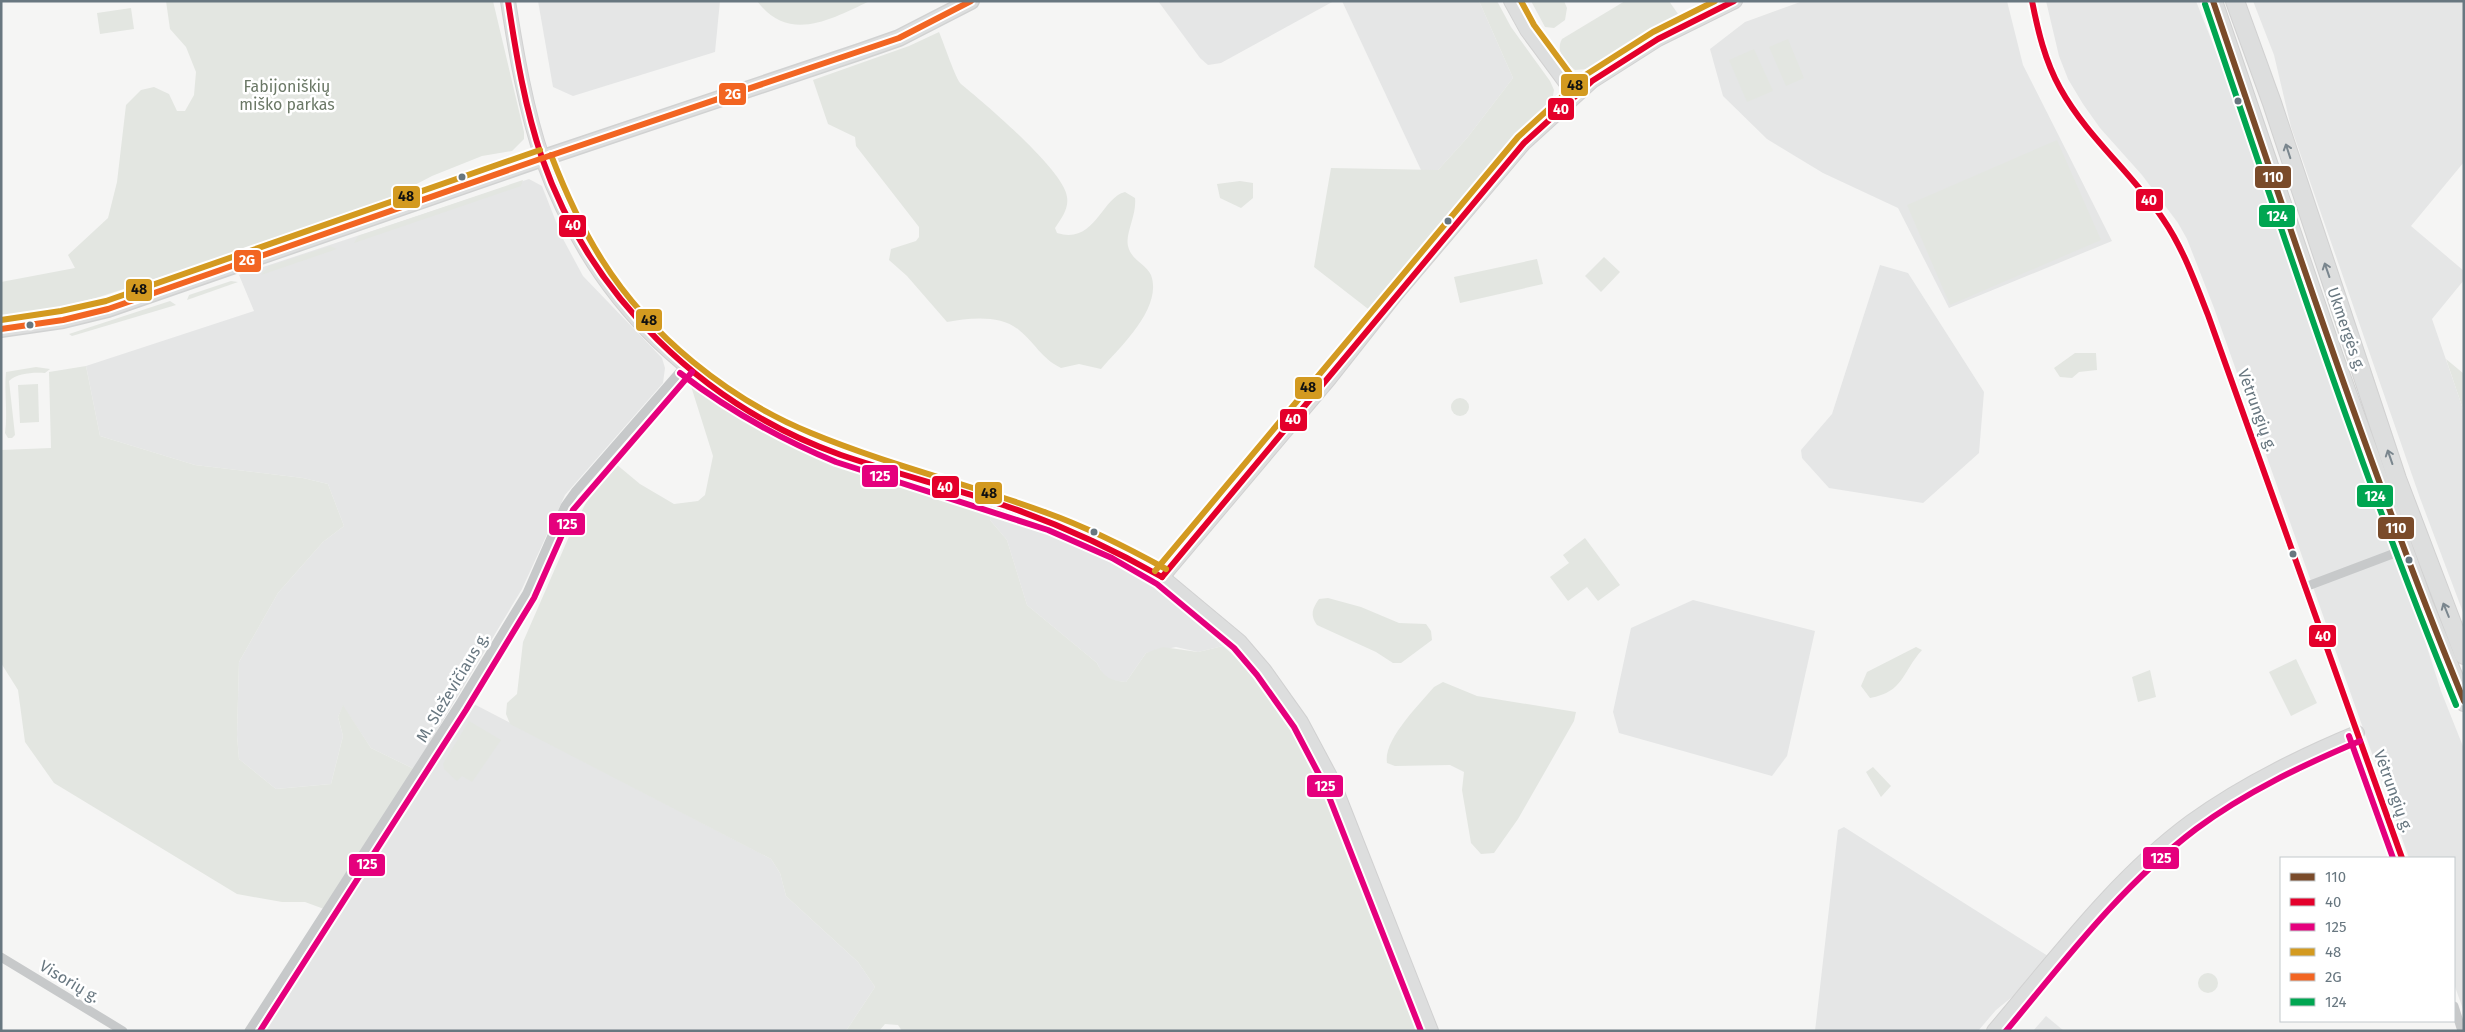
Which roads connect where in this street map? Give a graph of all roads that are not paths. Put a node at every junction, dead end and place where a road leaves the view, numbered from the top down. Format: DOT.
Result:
graph roads {
  1 [pos="508,1"];
  2 [pos="971,1"];
  3 [pos="1511,1"];
  4 [pos="1735,1"];
  5 [pos="2032,1"];
  6 [pos="2202,1"];
  7 [pos="2213,1"];
  8 [pos="2235,1"];
  9 [pos="2245,1"];
  10 [pos="2228,43"];
  11 [pos="2249,43"];
  12 [pos="1575,95"];
  13 [pos="543,158"];
  14 [pos="1,329"];
  15 [pos="686,366"];
  16 [pos="2403,550"];
  17 [pos="1162,578"];
  18 [pos="2305,587"];
  19 [pos="2455,631"];
  20 [pos="2438,638"];
  21 [pos="2464,655"];
  22 [pos="2464,702"];
  23 [pos="2357,733"];
  24 [pos="2402,857"];
  25 [pos="1,957"];
  26 [pos="2455,1009"];
  27 [pos="123,1031"];
  28 [pos="249,1031"];
  29 [pos="1431,1031"];
  30 [pos="1994,1031"];
  31 [pos="2462,1031"];
  1 -- 13 [label="main road"];
  2 -- 13 [label="main road"];
  3 -- 12 [label="main road"];
  4 -- 12 [label="main road"];
  5 -- 18 [label="street, Vėtrungių g."];
  6 -- 10 [label="highway"];
  7 -- 10 [label="highway, Ukmergės g."];
  8 -- 11 [label="highway, Ukmergės g."];
  9 -- 11 [label="highway"];
  10 -- 16 [label="highway, Ukmergės g."];
  19 -- 11 [label="highway, Ukmergės g., one-way"];
  12 -- 17 [label="main road"];
  13 -- 14 [label="main road"];
  13 -- 15 [label="main road"];
  15 -- 17 [label="main road"];
  15 -- 28 [label="street, M. Sleževičiaus g."];
  16 -- 18 [label="street"];
  16 -- 20 [label="highway, Ukmergės g."];
  17 -- 29 [label="main road"];
  18 -- 23 [label="street, Vėtrungių g."];
  19 -- 20 [label="street"];
  19 -- 21 [label="highway, Ukmergės g."];
  20 -- 22 [label="highway, Ukmergės g."];
  23 -- 24 [label="street, Vėtrungių g."];
  23 -- 30 [label="main road"];
  25 -- 27 [label="street, Visorių g."];
  26 -- 31 [label="street"];
}
